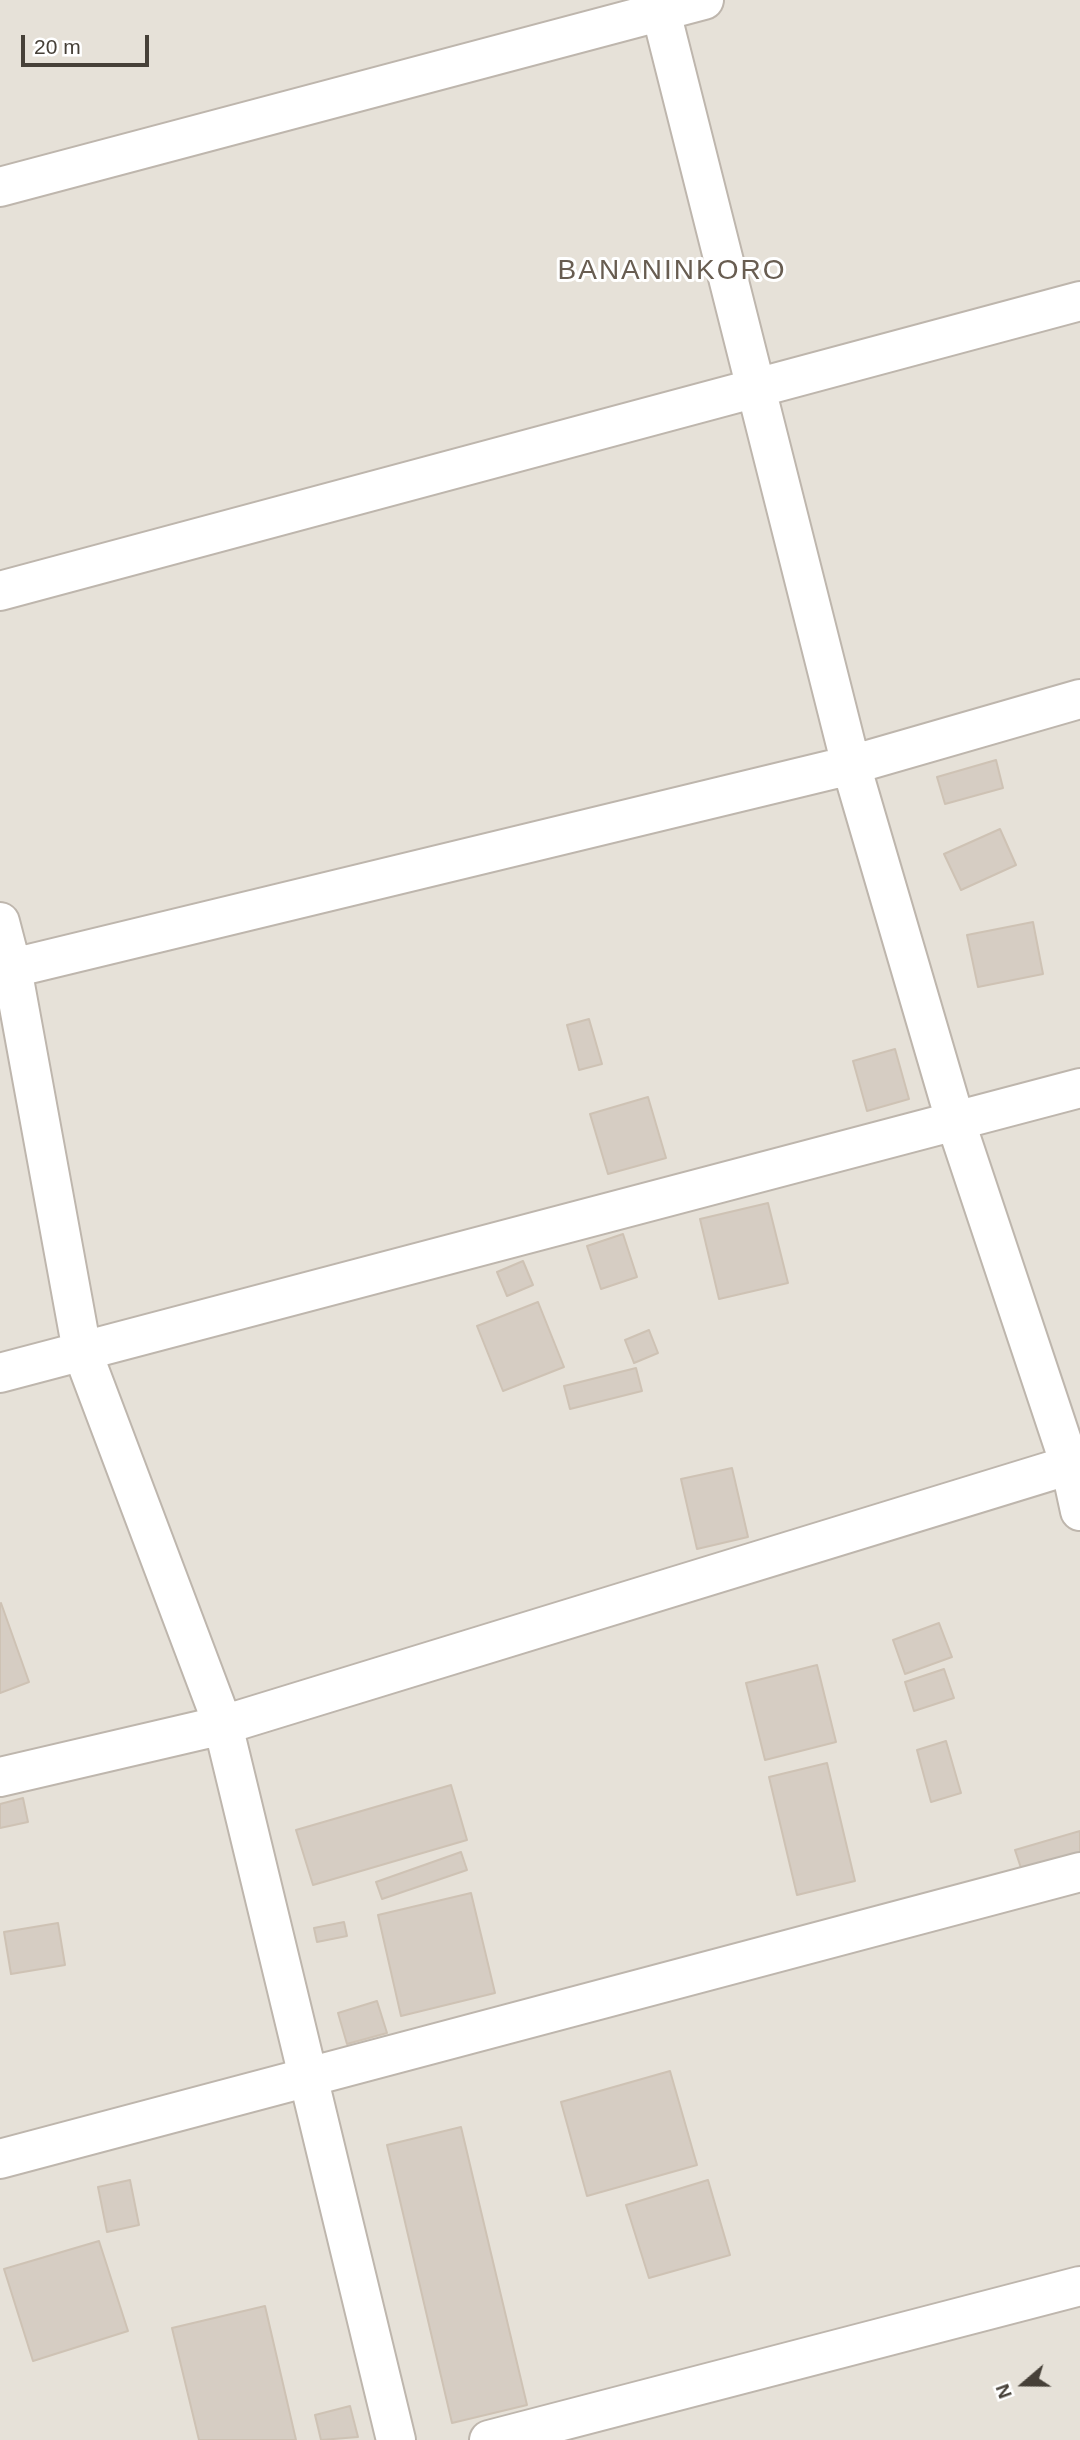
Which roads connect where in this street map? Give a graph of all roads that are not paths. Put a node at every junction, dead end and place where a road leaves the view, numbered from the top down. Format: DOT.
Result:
graph roads {
  1 [pos="704,0"];
  2 [pos="660,6"];
  3 [pos="0,187"];
  4 [pos="1080,301"];
  5 [pos="756,388"];
  6 [pos="0,591"];
  7 [pos="1080,699"];
  8 [pos="851,765"];
  9 [pos="0,922"];
  10 [pos="6,969"];
  11 [pos="1080,1088"];
  12 [pos="955,1120"];
  13 [pos="82,1351"];
  14 [pos="0,1373"];
  15 [pos="1075,1463"];
  16 [pos="1080,1511"];
  17 [pos="223,1725"];
  18 [pos="0,1777"];
  19 [pos="1080,1872"];
  20 [pos="308,2078"];
  21 [pos="0,2159"];
  22 [pos="1080,2287"];
  23 [pos="396,2440"];
  24 [pos="489,2440"];
  1 -- 2 [label="street"];
  2 -- 3 [label="street"];
  2 -- 5 [label="street"];
  4 -- 5 [label="street"];
  5 -- 6 [label="street"];
  5 -- 8 [label="street"];
  7 -- 8 [label="street"];
  8 -- 10 [label="street"];
  8 -- 12 [label="street"];
  9 -- 10 [label="street"];
  10 -- 13 [label="street"];
  11 -- 12 [label="street"];
  12 -- 13 [label="street"];
  12 -- 15 [label="street"];
  13 -- 14 [label="street"];
  13 -- 17 [label="street"];
  15 -- 16 [label="street"];
  15 -- 17 [label="street"];
  17 -- 18 [label="street"];
  17 -- 20 [label="street"];
  19 -- 20 [label="street"];
  20 -- 21 [label="street"];
  20 -- 23 [label="street"];
  22 -- 24 [label="street"];
}
